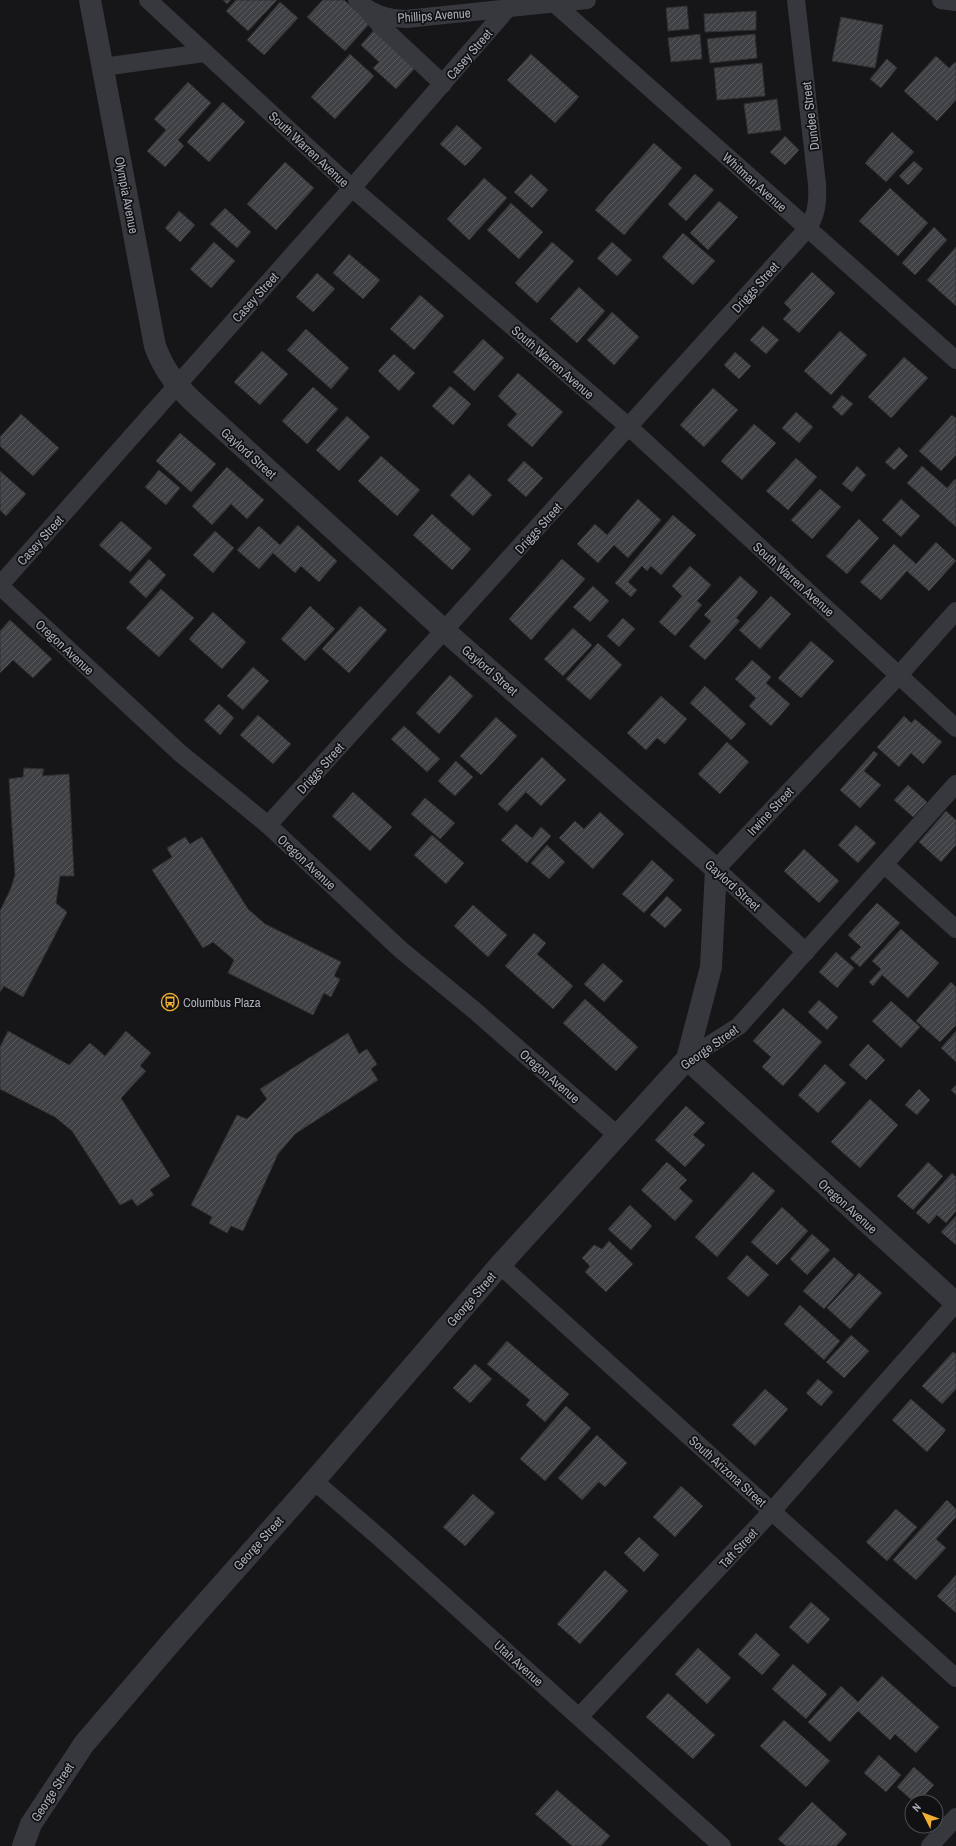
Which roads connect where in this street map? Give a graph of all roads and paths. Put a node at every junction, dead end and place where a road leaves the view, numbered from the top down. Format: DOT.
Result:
graph roads {
  1 [pos="90,0"];
  2 [pos="148,0"];
  3 [pos="587,0"];
  4 [pos="796,0"];
  5 [pos="941,0"];
  6 [pos="956,2"];
  7 [pos="554,3"];
  8 [pos="361,4"];
  9 [pos="508,8"];
  10 [pos="204,53"];
  11 [pos="103,67"];
  12 [pos="443,84"];
  13 [pos="352,188"];
  14 [pos="807,229"];
  15 [pos="956,360"];
  16 [pos="177,385"];
  17 [pos="628,427"];
  18 [pos="0,585"];
  19 [pos="956,611"];
  20 [pos="445,631"];
  21 [pos="899,675"];
  22 [pos="956,728"];
  23 [pos="956,784"];
  24 [pos="268,825"];
  25 [pos="885,865"];
  26 [pos="716,869"];
  27 [pos="956,929"];
  28 [pos="806,952"];
  29 [pos="687,1060"];
  30 [pos="617,1135"];
  31 [pos="500,1265"];
  32 [pos="956,1303"];
  33 [pos="314,1481"];
  34 [pos="772,1511"];
  35 [pos="956,1678"];
  36 [pos="579,1717"];
  37 [pos="956,1817"];
  38 [pos="23,1846"];
  39 [pos="722,1846"];
  40 [pos="930,1846"];
  1 -- 11 [label="street, Olympia Avenue"];
  2 -- 10 [label="street, South Warren Avenue"];
  3 -- 7 [label="street, Phillips Avenue"];
  4 -- 14 [label="street, Dundee Street"];
  5 -- 6 [label="street"];
  7 -- 9 [label="street, Phillips Avenue"];
  7 -- 14 [label="street, Whitman Avenue"];
  8 -- 9 [label="street, Phillips Avenue"];
  8 -- 12 [label="street"];
  9 -- 12 [label="street, Casey Street"];
  10 -- 11 [label="street"];
  10 -- 13 [label="street, South Warren Avenue"];
  11 -- 16 [label="street, Olympia Avenue"];
  12 -- 13 [label="street, Casey Street"];
  13 -- 16 [label="street, Casey Street"];
  13 -- 17 [label="street, South Warren Avenue"];
  14 -- 15 [label="street, Whitman Avenue"];
  14 -- 17 [label="street, Driggs Street"];
  16 -- 18 [label="street, Casey Street"];
  16 -- 20 [label="street, Gaylord Street"];
  17 -- 20 [label="street, Driggs Street"];
  17 -- 21 [label="street, South Warren Avenue"];
  18 -- 24 [label="street, Oregon Avenue"];
  19 -- 21 [label="street, Irwine Street"];
  20 -- 24 [label="street, Driggs Street"];
  20 -- 26 [label="street, Gaylord Street"];
  21 -- 22 [label="street, South Warren Avenue"];
  21 -- 26 [label="street, Irwine Street"];
  23 -- 25 [label="street, George Street"];
  24 -- 30 [label="street, Oregon Avenue"];
  25 -- 27 [label="street"];
  25 -- 28 [label="street, George Street"];
  26 -- 28 [label="street, Gaylord Street"];
  26 -- 29 [label="street"];
  28 -- 29 [label="street, George Street"];
  29 -- 30 [label="street, George Street"];
  29 -- 32 [label="street, Oregon Avenue"];
  30 -- 31 [label="street, George Street"];
  31 -- 33 [label="street, George Street"];
  31 -- 34 [label="street, South Arizona Street"];
  32 -- 34 [label="street, Taft Street"];
  33 -- 36 [label="street, Utah Avenue"];
  33 -- 38 [label="street, George Street"];
  34 -- 35 [label="street, South Arizona Street"];
  34 -- 36 [label="street, Taft Street"];
  36 -- 39 [label="street, Utah Avenue"];
  37 -- 40 [label="street"];
}
